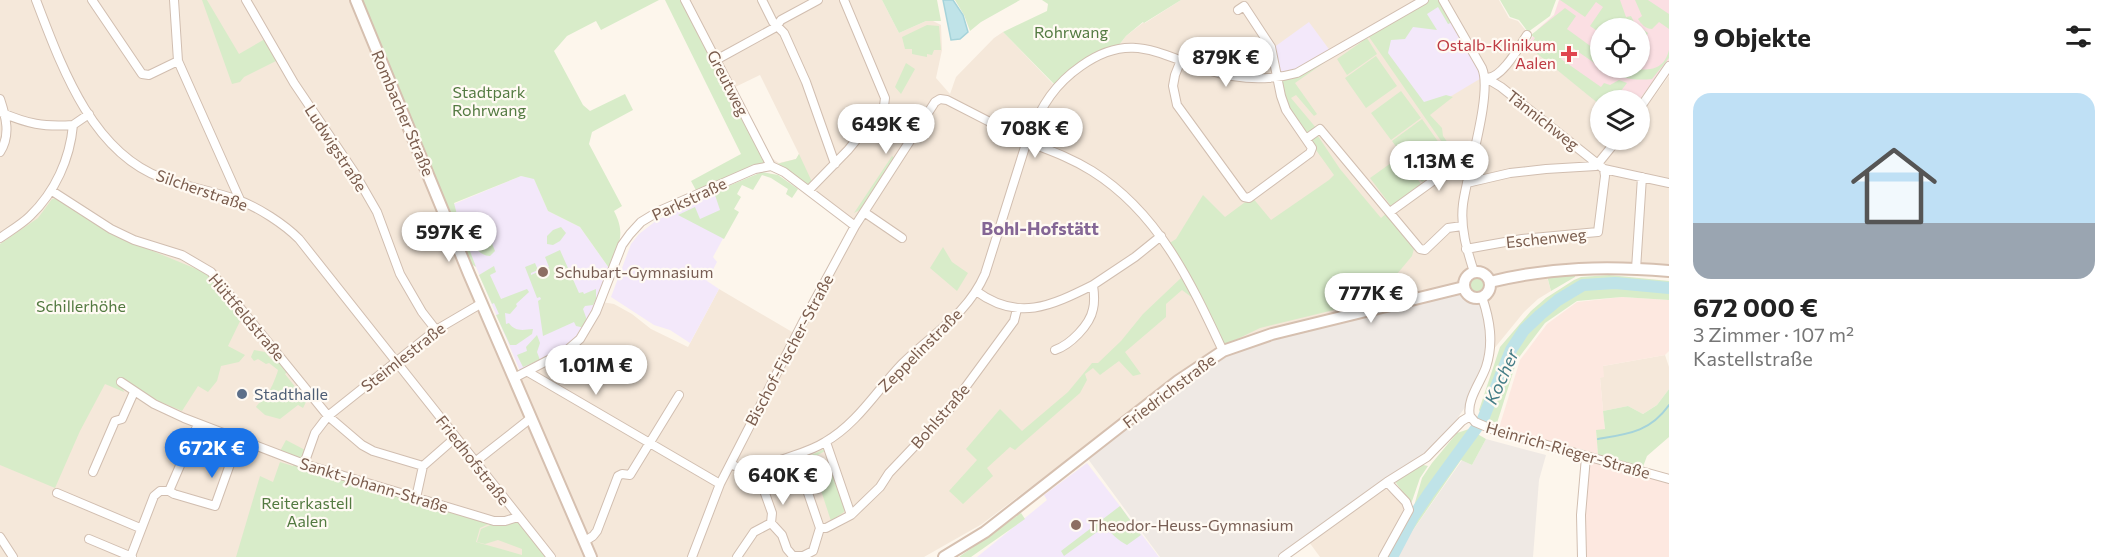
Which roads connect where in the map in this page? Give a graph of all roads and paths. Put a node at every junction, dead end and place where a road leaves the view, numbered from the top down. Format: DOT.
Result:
graph roads {
  1 [pos="36,0"];
  2 [pos="92,0"];
  3 [pos="174,0"];
  4 [pos="246,0"];
  5 [pos="356,0"];
  6 [pos="685,0"];
  7 [pos="762,0"];
  8 [pos="818,0"];
  9 [pos="844,0"];
  10 [pos="1424,0"];
  11 [pos="1443,0"];
  12 [pos="1238,10"];
  13 [pos="777,26"];
  14 [pos="1527,35"];
  15 [pos="716,60"];
  16 [pos="1181,60"];
  17 [pos="178,61"];
  18 [pos="1669,66"];
  19 [pos="1486,78"];
  20 [pos="1276,79"];
  21 [pos="1650,94"];
  22 [pos="0,99"];
  23 [pos="3,113"];
  24 [pos="89,114"];
  25 [pos="73,125"];
  26 [pos="1030,134"];
  27 [pos="1021,138"];
  28 [pos="1306,139"];
  29 [pos="1033,144"];
  30 [pos="1025,147"];
  31 [pos="1611,150"];
  32 [pos="0,152"];
  33 [pos="1473,152"];
  34 [pos="835,164"];
  35 [pos="771,166"];
  36 [pos="1602,166"];
  37 [pos="1642,177"];
  38 [pos="1467,183"];
  39 [pos="1669,183"];
  40 [pos="809,190"];
  41 [pos="52,191"];
  42 [pos="240,200"];
  43 [pos="864,212"];
  44 [pos="1390,212"];
  45 [pos="855,226"];
  46 [pos="1462,226"];
  47 [pos="1161,236"];
  48 [pos="0,238"];
  49 [pos="902,238"];
  50 [pos="1466,249"];
  51 [pos="1636,269"];
  52 [pos="1669,271"];
  53 [pos="1474,272"];
  54 [pos="1490,282"];
  55 [pos="1093,285"];
  56 [pos="1464,288"];
  57 [pos="976,291"];
  58 [pos="1482,297"];
  59 [pos="482,303"];
  60 [pos="1017,309"];
  61 [pos="436,330"];
  62 [pos="1055,350"];
  63 [pos="1223,351"];
  64 [pos="397,361"];
  65 [pos="528,372"];
  66 [pos="514,378"];
  67 [pos="121,381"];
  68 [pos="134,392"];
  69 [pos="679,395"];
  70 [pos="327,416"];
  71 [pos="531,418"];
  72 [pos="1472,419"];
  73 [pos="198,424"];
  74 [pos="455,438"];
  75 [pos="239,439"];
  76 [pos="826,442"];
  77 [pos="651,443"];
  78 [pos="795,455"];
  79 [pos="1586,457"];
  80 [pos="475,462"];
  81 [pos="304,464"];
  82 [pos="731,464"];
  83 [pos="423,465"];
  84 [pos="756,468"];
  85 [pos="93,472"];
  86 [pos="1669,479"];
  87 [pos="1387,482"];
  88 [pos="720,484"];
  89 [pos="169,491"];
  90 [pos="57,493"];
  91 [pos="416,498"];
  92 [pos="851,514"];
  93 [pos="518,518"];
  94 [pos="771,523"];
  95 [pos="140,528"];
  96 [pos="820,528"];
  97 [pos="0,537"];
  98 [pos="89,539"];
  99 [pos="585,541"];
  100 [pos="14,557"];
  101 [pos="131,557"];
  102 [pos="551,557"];
  103 [pos="591,557"];
  104 [pos="692,557"];
  105 [pos="737,557"];
  106 [pos="944,557"];
  107 [pos="1283,557"];
  108 [pos="1383,557"];
  109 [pos="1582,557"];
  1 -- 24 [label="street, Silcherstraße"];
  2 -- 17 [label="street"];
  3 -- 17 [label="street"];
  4 -- 61 [label="street, Ludwigstraße"];
  5 -- 59 [label="main road, Rombacher Straße"];
  6 -- 15 [label="street, Greutweg"];
  7 -- 13 [label="street"];
  8 -- 13 [label="street"];
  9 -- 34 [label="street"];
  10 -- 20 [label="street"];
  11 -- 19 [label="street"];
  12 -- 20 [label="street"];
  13 -- 15 [label="street"];
  13 -- 34 [label="street"];
  14 -- 19 [label="street"];
  15 -- 35 [label="street, Greutweg"];
  16 -- 20 [label="street"];
  16 -- 26 [label="street"];
  16 -- 28 [label="street"];
  17 -- 42 [label="street"];
  18 -- 21 [label="street"];
  19 -- 33 [label="street"];
  19 -- 36 [label="street, Tännichweg"];
  20 -- 28 [label="street"];
  22 -- 23 [label="street"];
  23 -- 25 [label="street"];
  23 -- 32 [label="street"];
  24 -- 25 [label="street"];
  24 -- 42 [label="street, Silcherstraße"];
  25 -- 41 [label="street"];
  26 -- 27 [label="street"];
  26 -- 29 [label="street"];
  27 -- 30 [label="street"];
  27 -- 43 [label="street, Bischof-Fischer-Straße"];
  28 -- 44 [label="street"];
  29 -- 30 [label="street"];
  29 -- 47 [label="street"];
  30 -- 57 [label="street, Zeppelinstraße"];
  31 -- 36 [label="street"];
  33 -- 38 [label="street"];
  33 -- 44 [label="street"];
  34 -- 40 [label="street"];
  35 -- 40 [label="street"];
  35 -- 65 [label="street, Parkstraße"];
  36 -- 37 [label="street"];
  36 -- 38 [label="street"];
  36 -- 50 [label="street, Eschenweg"];
  37 -- 39 [label="street"];
  37 -- 51 [label="street"];
  38 -- 46 [label="street"];
  40 -- 45 [label="street"];
  41 -- 48 [label="street"];
  41 -- 70 [label="street, Hüttfeldstraße"];
  42 -- 64 [label="street, Silcherstraße"];
  43 -- 45 [label="street, Bischof-Fischer-Straße"];
  43 -- 49 [label="street"];
  44 -- 46 [label="street"];
  45 -- 82 [label="street, Bischof-Fischer-Straße"];
  46 -- 50 [label="street"];
  47 -- 55 [label="street"];
  47 -- 63 [label="street"];
  50 -- 53 [label="street"];
  51 -- 52 [label="main road"];
  51 -- 54 [label="main road"];
  53 -- 54 [label="main road"];
  53 -- 56 [label="main road"];
  54 -- 58 [label="main road"];
  55 -- 60 [label="street"];
  55 -- 62 [label="street"];
  56 -- 58 [label="main road"];
  56 -- 63 [label="main road, Friedrichstraße"];
  57 -- 60 [label="street"];
  57 -- 76 [label="street, Zeppelinstraße"];
  58 -- 72 [label="street"];
  59 -- 61 [label="street, Steimlestraße"];
  59 -- 66 [label="main road, Rombacher Straße"];
  60 -- 92 [label="street, Bohlstraße"];
  61 -- 64 [label="street, Steimlestraße"];
  63 -- 106 [label="main road, Friedrichstraße"];
  64 -- 70 [label="street, Steimlestraße"];
  64 -- 74 [label="street, Friedhofstraße"];
  65 -- 66 [label="street, Parkstraße"];
  65 -- 77 [label="street"];
  66 -- 71 [label="main road, Rombacher Straße"];
  67 -- 68 [label="street, Sankt-Johann-Straße"];
  68 -- 73 [label="street, Sankt-Johann-Straße"];
  68 -- 85 [label="street"];
  69 -- 77 [label="street"];
  70 -- 81 [label="street"];
  70 -- 83 [label="street, Hüttfeldstraße"];
  71 -- 80 [label="street"];
  71 -- 99 [label="main road, Rombacher Straße"];
  72 -- 79 [label="street, Heinrich-Rieger-Straße"];
  72 -- 87 [label="street"];
  73 -- 75 [label="street, Sankt-Johann-Straße"];
  73 -- 89 [label="street"];
  74 -- 80 [label="street, Friedhofstraße"];
  74 -- 83 [label="street"];
  75 -- 81 [label="street, Sankt-Johann-Straße"];
  75 -- 89 [label="street"];
  76 -- 78 [label="street, Zeppelinstraße"];
  76 -- 92 [label="street"];
  77 -- 88 [label="street"];
  77 -- 99 [label="street"];
  78 -- 84 [label="street, Zeppelinstraße"];
  78 -- 96 [label="street"];
  79 -- 86 [label="street, Heinrich-Rieger-Straße"];
  79 -- 109 [label="street"];
  80 -- 93 [label="street, Friedhofstraße"];
  81 -- 91 [label="street, Sankt-Johann-Straße"];
  82 -- 84 [label="street, Zeppelinstraße"];
  82 -- 88 [label="street, Bischof-Fischer-Straße"];
  83 -- 91 [label="street"];
  84 -- 94 [label="street"];
  87 -- 107 [label="street"];
  87 -- 108 [label="street"];
  88 -- 104 [label="street, Bischof-Fischer-Straße"];
  89 -- 95 [label="street"];
  90 -- 95 [label="street"];
  91 -- 93 [label="street, Sankt-Johann-Straße"];
  92 -- 96 [label="street, Bohlstraße"];
  93 -- 102 [label="street, Friedhofstraße"];
  94 -- 96 [label="street"];
  94 -- 105 [label="street"];
  95 -- 101 [label="street"];
  97 -- 100 [label="street"];
  98 -- 101 [label="street"];
  99 -- 103 [label="main road, Rombacher Straße"];
}
